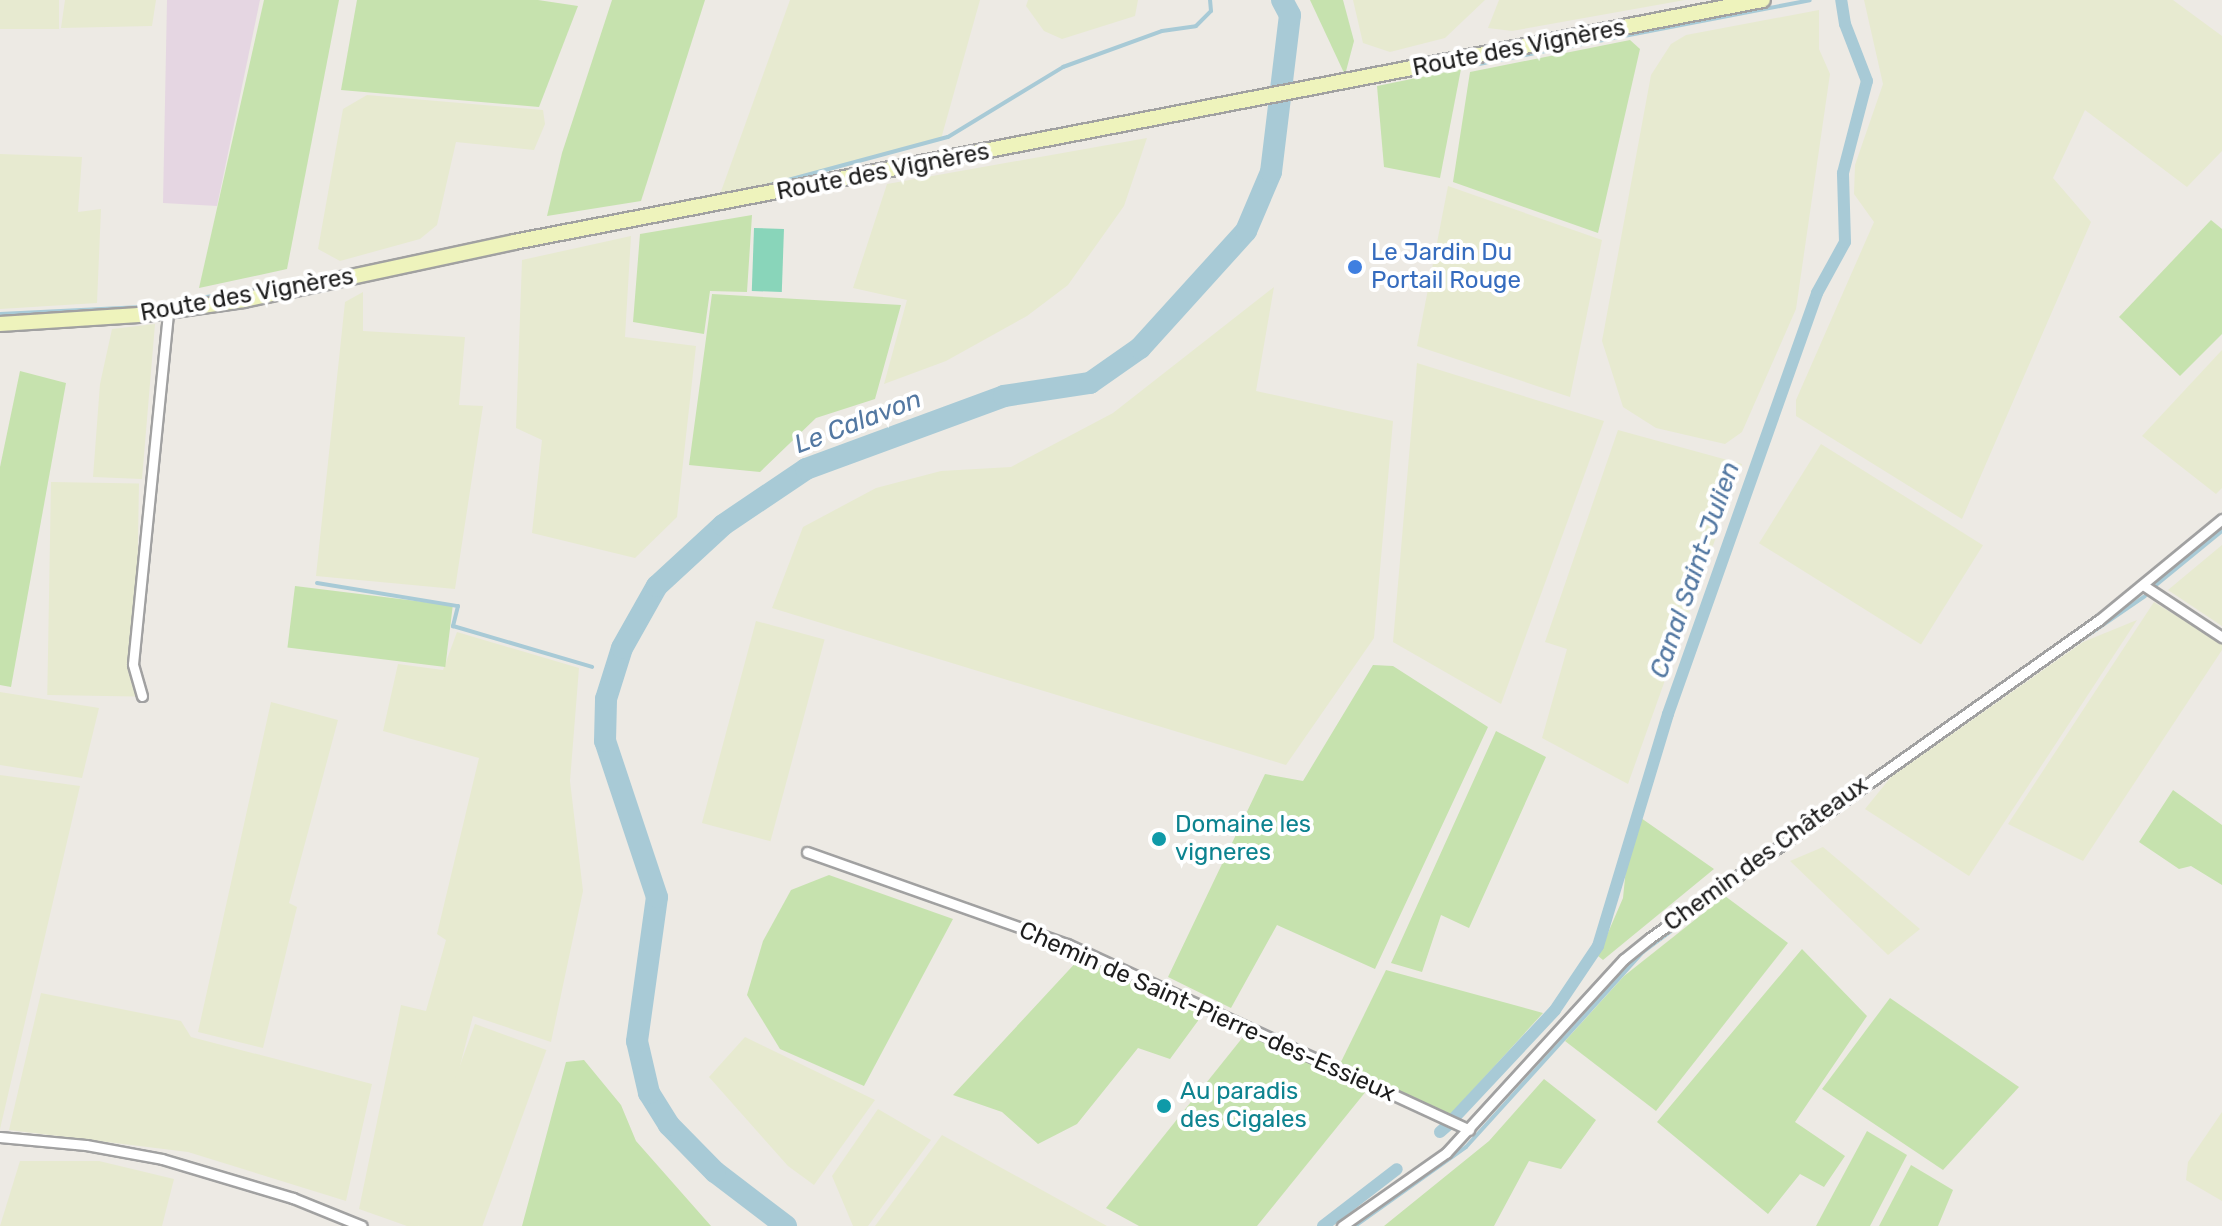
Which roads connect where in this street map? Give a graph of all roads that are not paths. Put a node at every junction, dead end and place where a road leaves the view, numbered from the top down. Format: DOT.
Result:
graph roads {
  1 [pos="1763,0"];
  2 [pos="168,312"];
  3 [pos="0,324"];
  4 [pos="2222,519"];
  5 [pos="2143,585"];
  6 [pos="2222,637"];
  7 [pos="142,696"];
  8 [pos="807,852"];
  9 [pos="1469,1130"];
  10 [pos="0,1137"];
  11 [pos="362,1226"];
  12 [pos="1342,1226"];
  1 -- 2 [label="street, Route des Vignères"];
  2 -- 3 [label="street, Route des Vignères"];
  2 -- 7 [label="street"];
  4 -- 5 [label="street, Chemin des Châteaux"];
  5 -- 6 [label="street"];
  5 -- 9 [label="street, Chemin des Châteaux"];
  8 -- 9 [label="street, Chemin de Saint-Pierre-des-Essieux"];
  9 -- 12 [label="street, Chemin des Châteaux"];
  10 -- 11 [label="street"];
}
